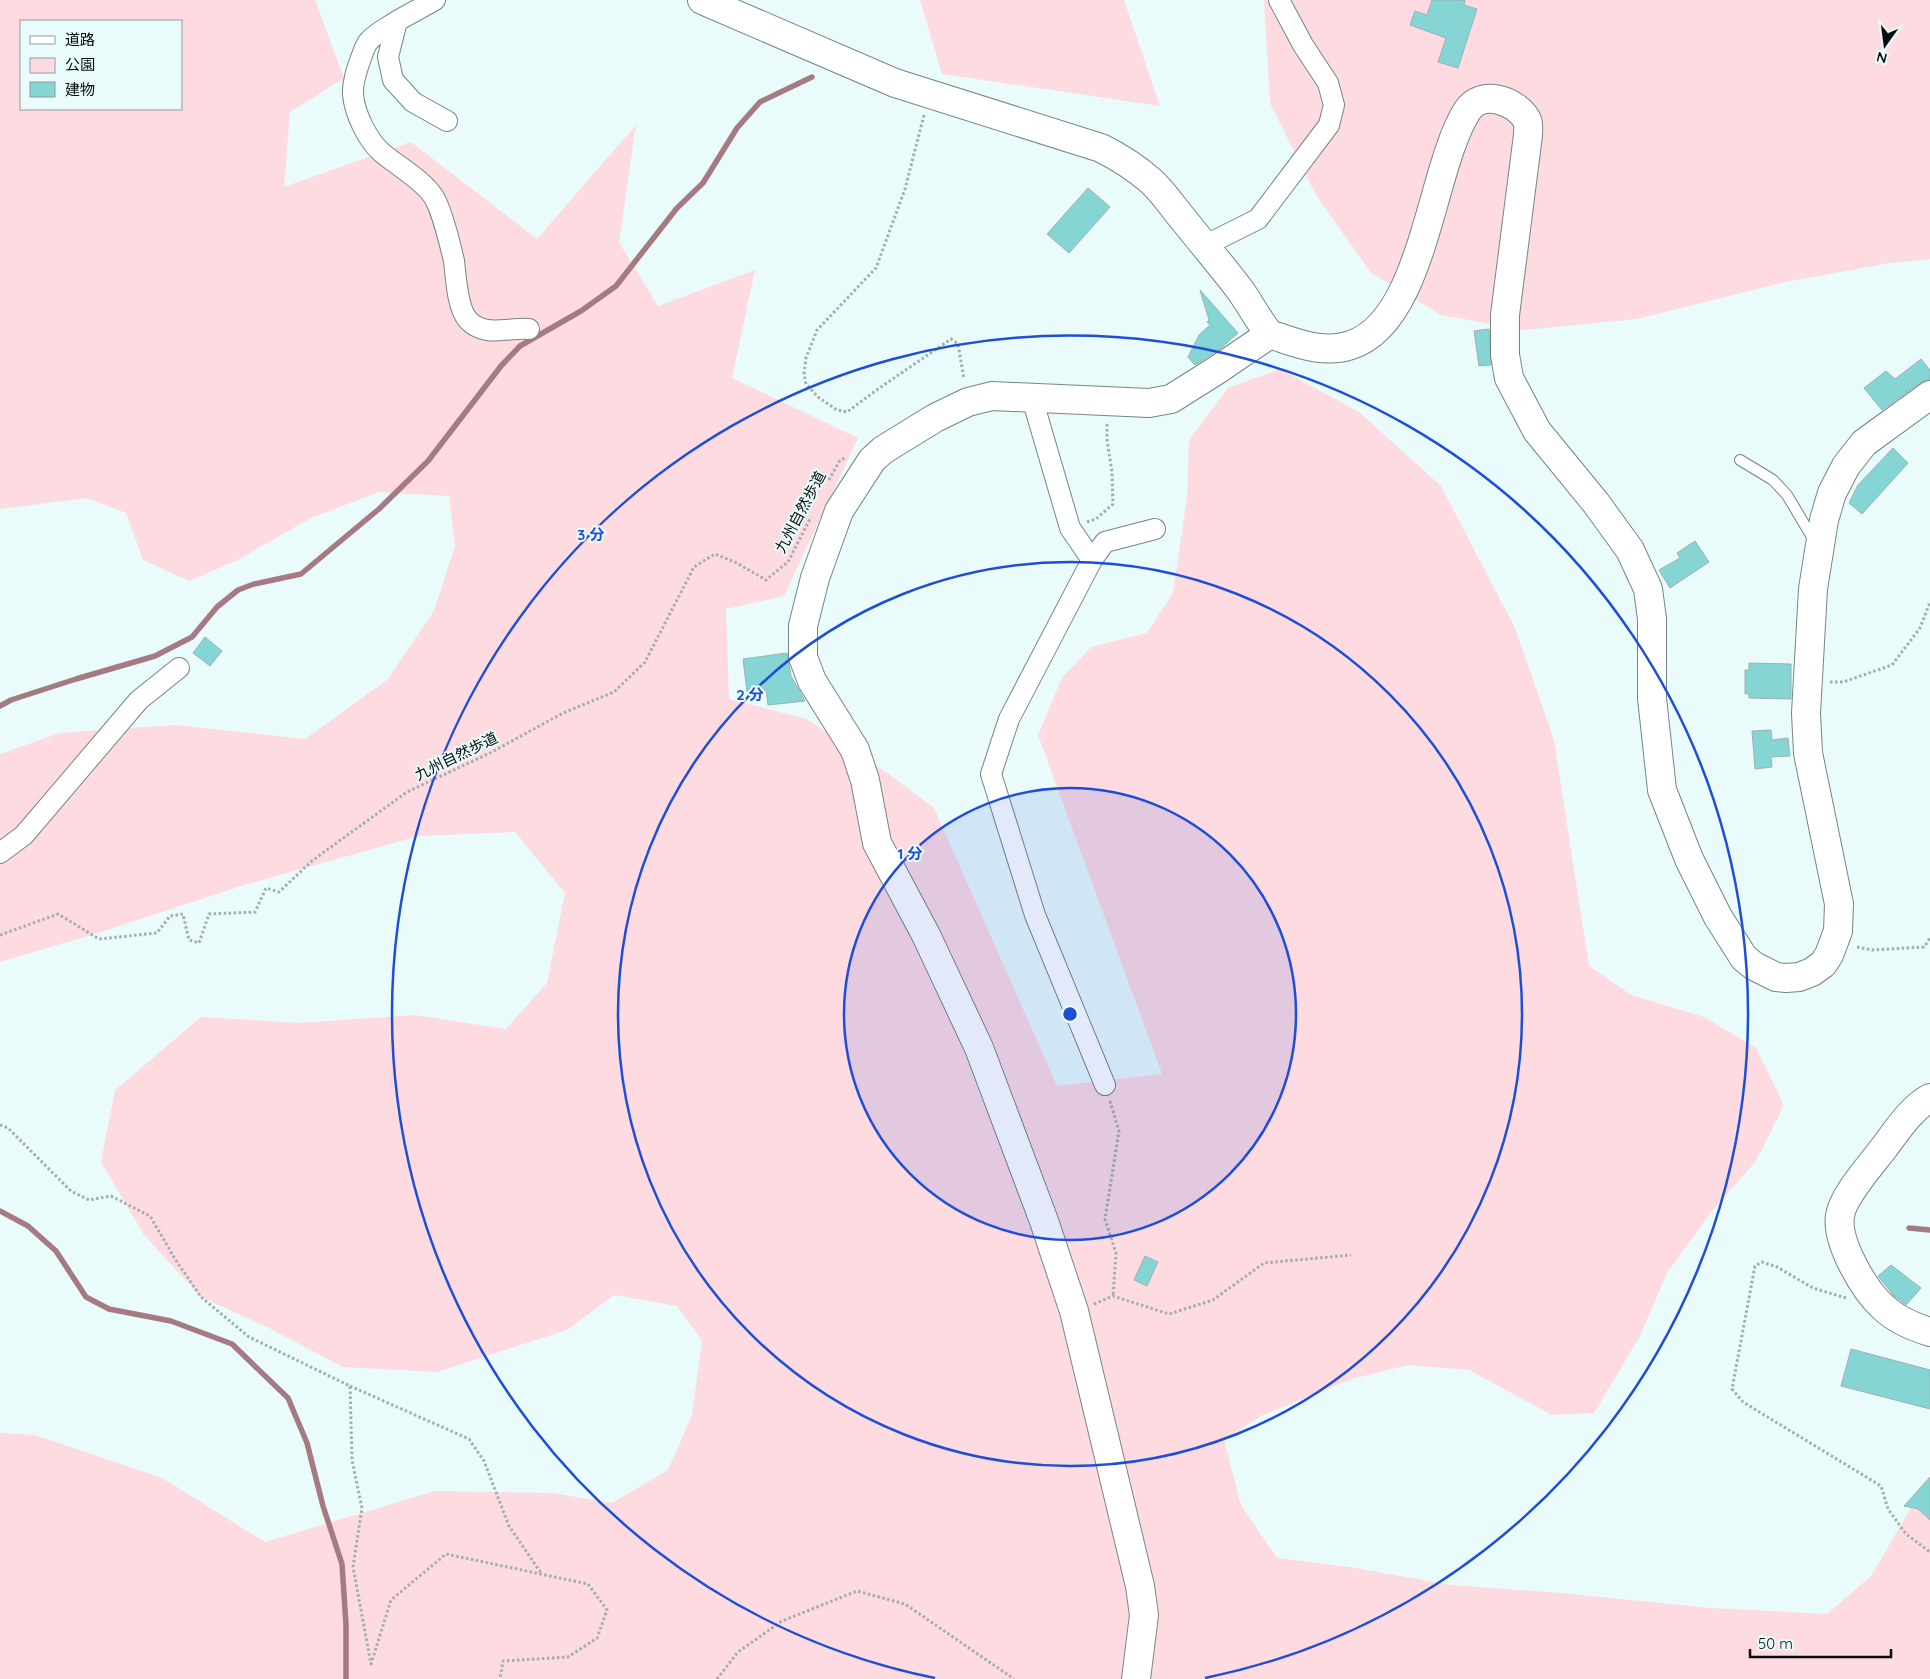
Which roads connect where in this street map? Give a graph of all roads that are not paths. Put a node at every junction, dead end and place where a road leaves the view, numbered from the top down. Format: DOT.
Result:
graph roads {
  1 [pos="435,0"];
  2 [pos="702,0"];
  3 [pos="1279,0"];
  4 [pos="396,21"];
  5 [pos="448,122"];
  6 [pos="1204,246"];
  7 [pos="529,329"];
  8 [pos="1270,334"];
  9 [pos="1930,395"];
  10 [pos="1032,398"];
  11 [pos="1740,460"];
  12 [pos="1155,529"];
  13 [pos="1819,550"];
  14 [pos="1092,560"];
  15 [pos="179,668"];
  16 [pos="0,853"];
  17 [pos="1105,1085"];
  18 [pos="1930,1098"];
  19 [pos="1930,1332"];
  20 [pos="1136,1679"];
  1 -- 4 [label="street"];
  2 -- 6 [label="street"];
  3 -- 6 [label="street"];
  4 -- 5 [label="street"];
  4 -- 7 [label="street"];
  6 -- 8 [label="street"];
  8 -- 10 [label="street"];
  8 -- 13 [label="street"];
  9 -- 13 [label="street"];
  10 -- 14 [label="street"];
  10 -- 20 [label="street"];
  11 -- 13 [label="lane"];
  12 -- 14 [label="street"];
  14 -- 17 [label="street"];
  15 -- 16 [label="street"];
  18 -- 19 [label="street"];
}
